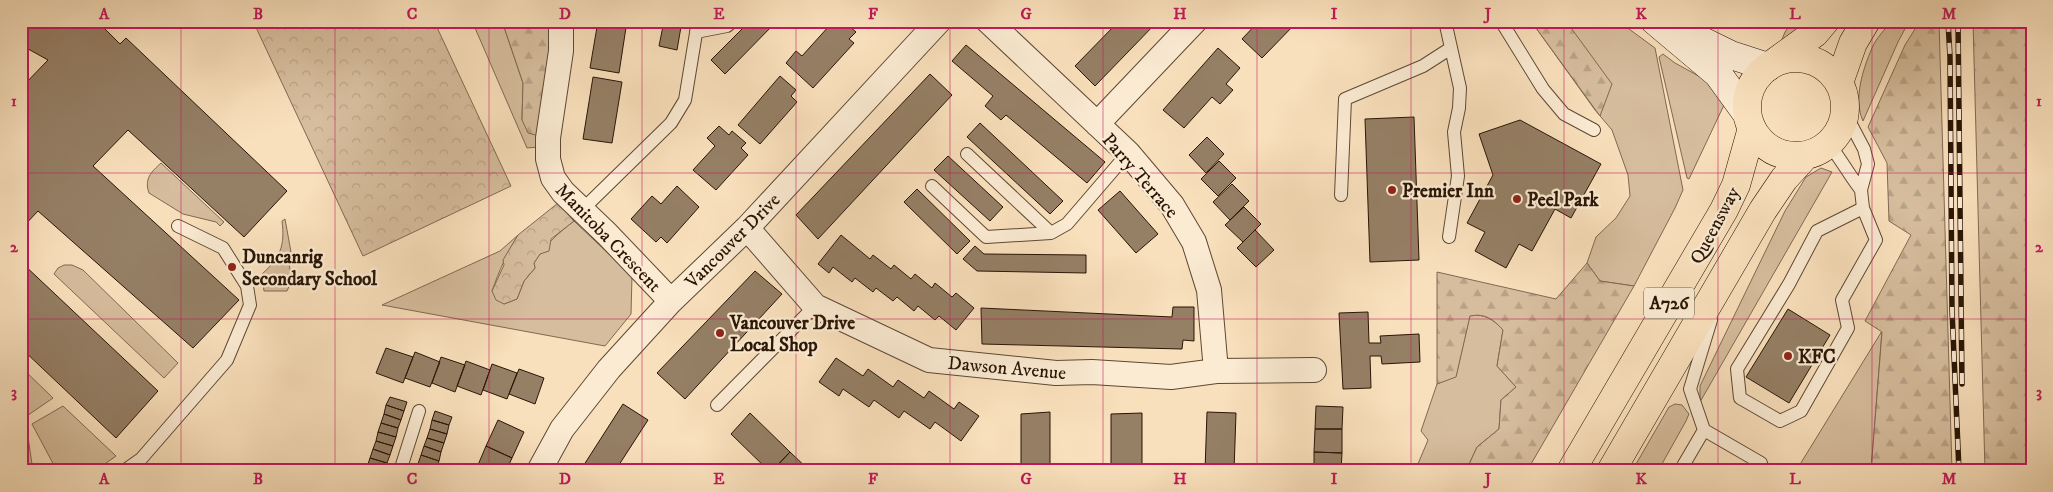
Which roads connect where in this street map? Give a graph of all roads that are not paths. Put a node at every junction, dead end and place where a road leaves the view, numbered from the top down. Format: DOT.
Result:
graph roads {
  1 [pos="561,21"];
  2 [pos="733,21"];
  3 [pos="939,21"];
  4 [pos="988,21"];
  5 [pos="1195,21"];
  6 [pos="1445,21"];
  7 [pos="1501,21"];
  8 [pos="1655,21"];
  9 [pos="1662,21"];
  10 [pos="1825,21"];
  11 [pos="1866,21"];
  12 [pos="697,26"];
  13 [pos="1451,48"];
  14 [pos="1770,65"];
  15 [pos="1840,82"];
  16 [pos="1846,113"];
  17 [pos="1750,121"];
  18 [pos="1096,124"];
  19 [pos="1594,130"];
  20 [pos="1814,152"];
  21 [pos="1128,153"];
  22 [pos="967,154"];
  23 [pos="932,186"];
  24 [pos="1861,190"];
  25 [pos="1341,195"];
  26 [pos="1863,208"];
  27 [pos="582,210"];
  28 [pos="178,226"];
  29 [pos="747,228"];
  30 [pos="1051,233"];
  31 [pos="1449,237"];
  32 [pos="1722,279"];
  33 [pos="671,301"];
  34 [pos="815,306"];
  35 [pos="1314,370"];
  36 [pos="1216,371"];
  37 [pos="717,405"];
  38 [pos="419,411"];
  39 [pos="1704,430"];
  40 [pos="124,471"];
  41 [pos="400,471"];
  42 [pos="539,471"];
  43 [pos="1570,471"];
  44 [pos="1611,471"];
  45 [pos="1680,471"];
  46 [pos="1762,471"];
  1 -- 27 [label="street, Manitoba Crescent"];
  2 -- 12 [label="lane"];
  3 -- 29 [label="street, Vancouver Drive"];
  4 -- 18 [label="street, Parry Terrace"];
  5 -- 18 [label="street"];
  6 -- 13 [label="lane"];
  7 -- 19 [label="lane"];
  8 -- 17 [label="main road"];
  9 -- 14 [label="main road"];
  10 -- 14 [label="highway, A726"];
  11 -- 15 [label="highway"];
  12 -- 27 [label="lane"];
  13 -- 25 [label="lane"];
  13 -- 31 [label="lane"];
  14 -- 15 [label="highway"];
  14 -- 17 [label="highway, A726"];
  15 -- 16 [label="highway"];
  16 -- 20 [label="highway, A726"];
  16 -- 24 [label="lane"];
  17 -- 20 [label="highway"];
  17 -- 43 [label="highway, Queensway / A726"];
  18 -- 21 [label="street, Parry Terrace"];
  20 -- 24 [label="lane"];
  20 -- 32 [label="highway, Queensway / A726"];
  21 -- 30 [label="lane"];
  21 -- 36 [label="street, Parry Terrace"];
  22 -- 30 [label="lane"];
  23 -- 30 [label="lane"];
  24 -- 26 [label="lane"];
  26 -- 26 [label="lane"];
  27 -- 33 [label="street, Manitoba Crescent"];
  28 -- 40 [label="lane"];
  29 -- 33 [label="street, Vancouver Drive"];
  29 -- 34 [label="street, Dawson Avenue"];
  32 -- 39 [label="lane"];
  32 -- 44 [label="highway, Queensway / A726"];
  33 -- 42 [label="street, Vancouver Drive"];
  34 -- 36 [label="street, Dawson Avenue"];
  34 -- 37 [label="lane"];
  35 -- 36 [label="street, Dawson Avenue"];
  38 -- 41 [label="lane"];
  39 -- 45 [label="lane"];
  39 -- 46 [label="lane"];
}
